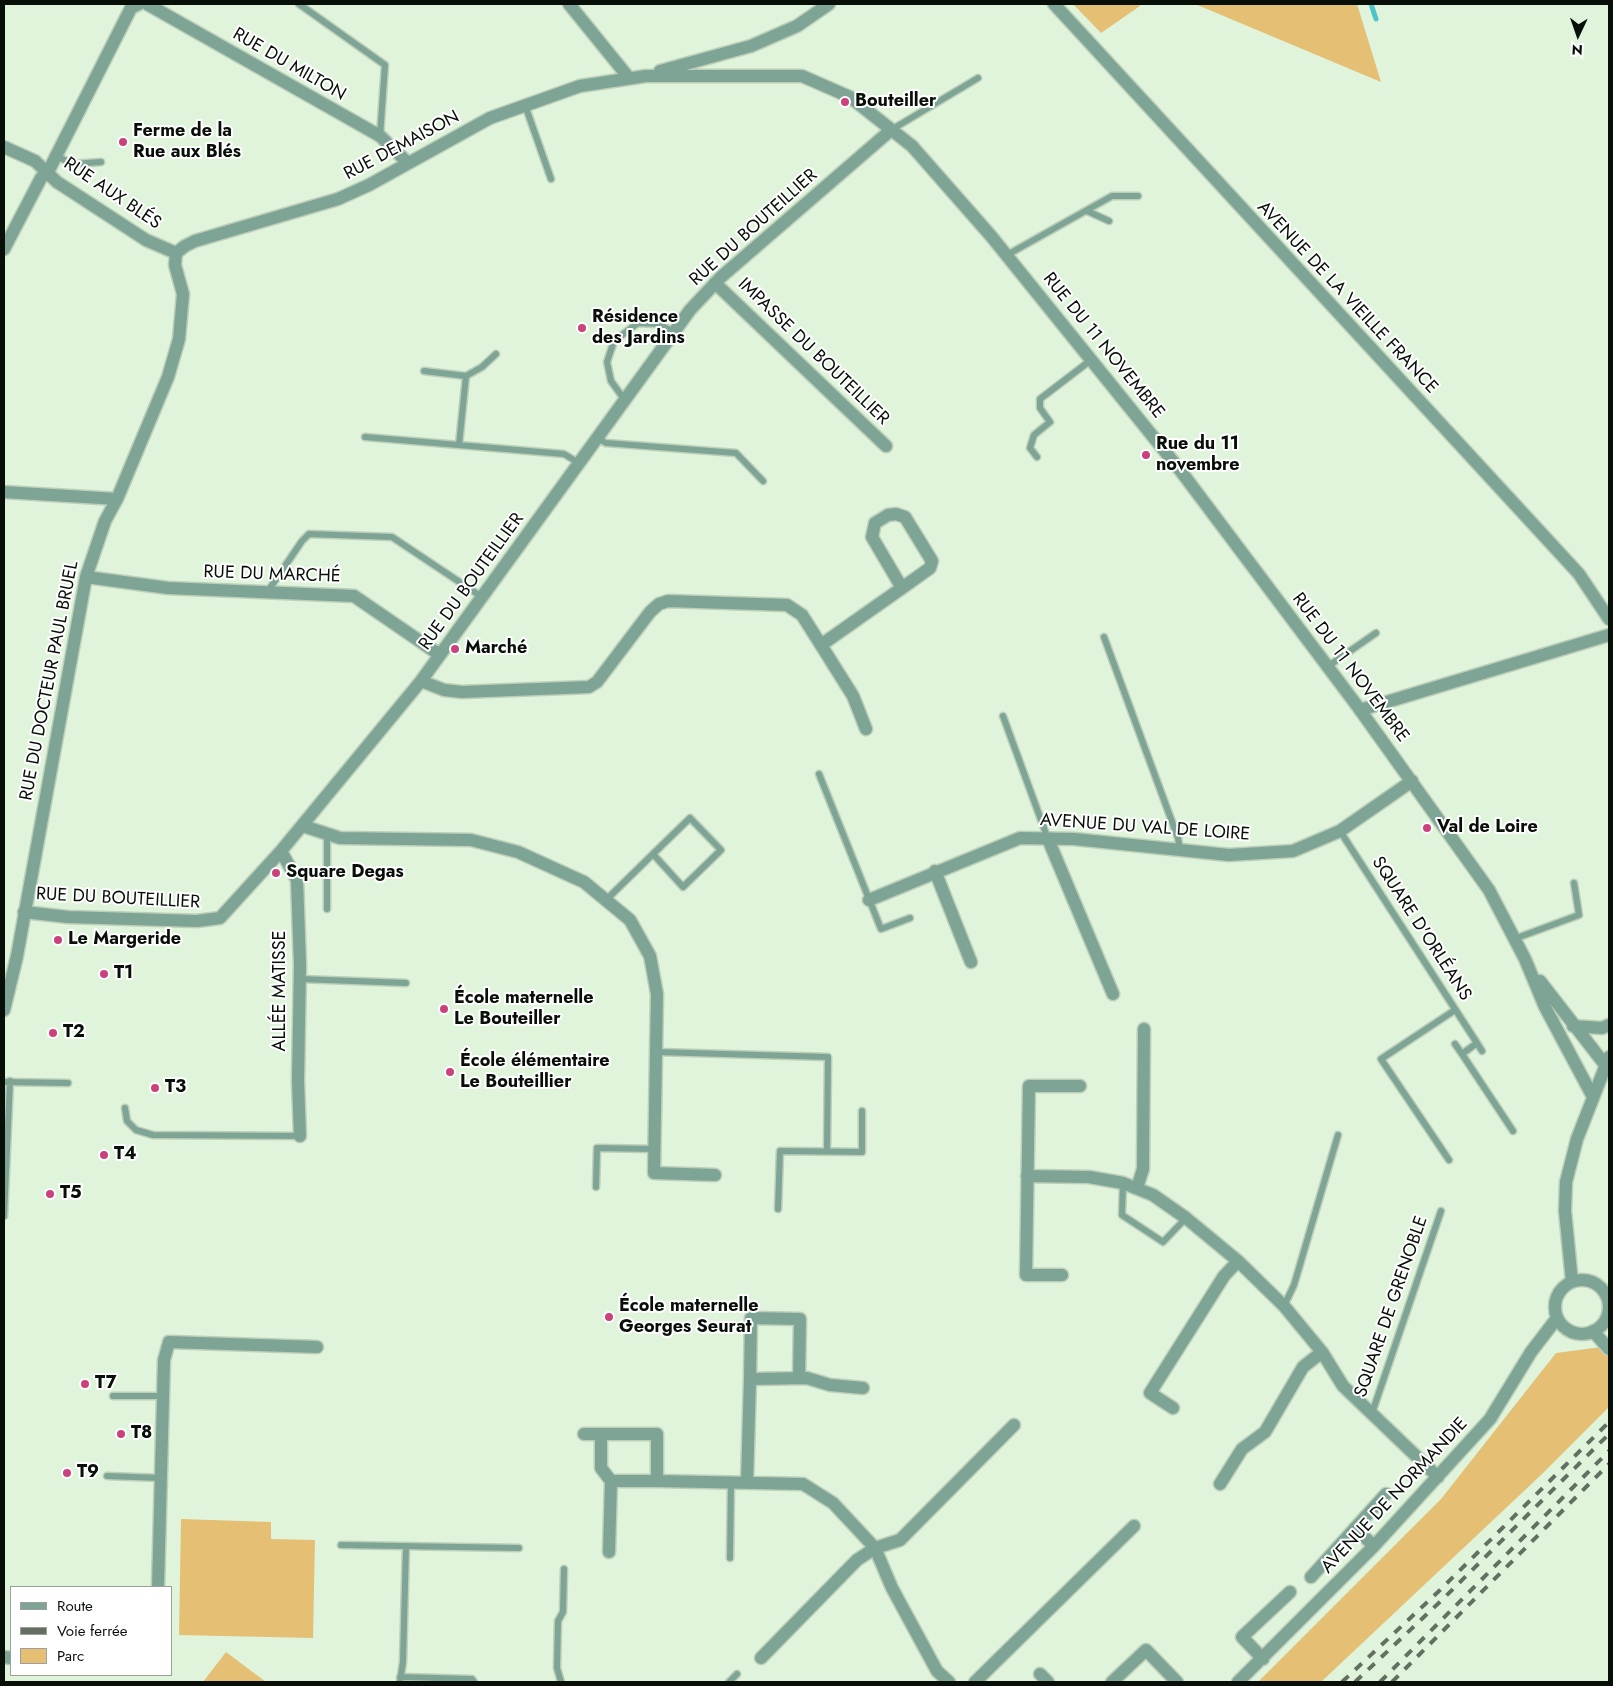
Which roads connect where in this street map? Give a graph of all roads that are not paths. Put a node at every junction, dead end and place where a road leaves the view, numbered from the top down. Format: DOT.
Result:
graph roads {
  1 [pos="139,4"];
  2 [pos="147,4"];
  3 [pos="299,4"];
  4 [pos="569,4"];
  5 [pos="829,4"];
  6 [pos="1054,4"];
  7 [pos="646,76"];
  8 [pos="629,78"];
  9 [pos="978,78"];
  10 [pos="525,105"];
  11 [pos="891,130"];
  12 [pos="380,136"];
  13 [pos="4,147"];
  14 [pos="56,156"];
  15 [pos="101,162"];
  16 [pos="408,163"];
  17 [pos="48,172"];
  18 [pos="552,179"];
  19 [pos="1138,196"];
  20 [pos="1087,211"];
  21 [pos="1109,222"];
  22 [pos="4,249"];
  23 [pos="176,253"];
  24 [pos="1007,255"];
  25 [pos="715,283"];
  26 [pos="674,332"];
  27 [pos="496,354"];
  28 [pos="1092,360"];
  29 [pos="424,371"];
  30 [pos="466,376"];
  31 [pos="624,399"];
  32 [pos="365,437"];
  33 [pos="597,438"];
  34 [pos="459,445"];
  35 [pos="886,446"];
  36 [pos="1036,457"];
  37 [pos="579,463"];
  38 [pos="763,481"];
  39 [pos="4,492"];
  40 [pos="117,499"];
  41 [pos="86,577"];
  42 [pos="902,588"];
  43 [pos="267,592"];
  44 [pos="483,598"];
  45 [pos="1609,619"];
  46 [pos="1376,633"];
  47 [pos="1609,635"];
  48 [pos="1104,637"];
  49 [pos="821,644"];
  50 [pos="440,655"];
  51 [pos="1328,667"];
  52 [pos="421,681"];
  53 [pos="1360,710"];
  54 [pos="1003,716"];
  55 [pos="866,729"];
  56 [pos="819,774"];
  57 [pos="1412,781"];
  58 [pos="302,826"];
  59 [pos="1340,831"];
  60 [pos="327,834"];
  61 [pos="1048,839"];
  62 [pos="1180,850"];
  63 [pos="281,851"];
  64 [pos="653,854"];
  65 [pos="935,871"];
  66 [pos="1574,883"];
  67 [pos="606,900"];
  68 [pos="869,900"];
  69 [pos="327,909"];
  70 [pos="24,912"];
  71 [pos="910,918"];
  72 [pos="1514,939"];
  73 [pos="1525,959"];
  74 [pos="971,962"];
  75 [pos="300,979"];
  76 [pos="406,982"];
  77 [pos="1113,994"];
  78 [pos="4,1010"];
  79 [pos="1455,1010"];
  80 [pos="1609,1025"];
  81 [pos="1573,1026"];
  82 [pos="1144,1029"];
  83 [pos="1477,1043"];
  84 [pos="1455,1044"];
  85 [pos="1482,1051"];
  86 [pos="657,1052"];
  87 [pos="1462,1054"];
  88 [pos="1608,1064"];
  89 [pos="7,1082"];
  90 [pos="68,1083"];
  91 [pos="1080,1086"];
  92 [pos="1593,1097"];
  93 [pos="124,1108"];
  94 [pos="862,1110"];
  95 [pos="1513,1131"];
  96 [pos="1338,1135"];
  97 [pos="300,1136"];
  98 [pos="654,1148"];
  99 [pos="827,1151"];
  100 [pos="1449,1160"];
  101 [pos="715,1175"];
  102 [pos="1027,1176"];
  103 [pos="1124,1183"];
  104 [pos="596,1187"];
  105 [pos="1137,1188"];
  106 [pos="778,1209"];
  107 [pos="1441,1211"];
  108 [pos="4,1216"];
  109 [pos="1186,1218"];
  110 [pos="1238,1261"];
  111 [pos="1062,1275"];
  112 [pos="1572,1282"];
  113 [pos="1609,1301"];
  114 [pos="1284,1306"];
  115 [pos="1558,1318"];
  116 [pos="1593,1331"];
  117 [pos="317,1348"];
  118 [pos="1609,1350"];
  119 [pos="1322,1352"];
  120 [pos="799,1378"];
  121 [pos="750,1379"];
  122 [pos="863,1388"];
  123 [pos="114,1396"];
  124 [pos="163,1396"];
  125 [pos="1173,1408"];
  126 [pos="1372,1413"];
  127 [pos="1014,1426"];
  128 [pos="584,1434"];
  129 [pos="601,1434"];
  130 [pos="107,1476"];
  131 [pos="1438,1477"];
  132 [pos="161,1478"];
  133 [pos="611,1481"];
  134 [pos="657,1481"];
  135 [pos="731,1483"];
  136 [pos="746,1483"];
  137 [pos="1220,1484"];
  138 [pos="1386,1494"];
  139 [pos="1134,1526"];
  140 [pos="1355,1528"];
  141 [pos="341,1545"];
  142 [pos="406,1546"];
  143 [pos="1374,1546"];
  144 [pos="519,1548"];
  145 [pos="875,1548"];
  146 [pos="609,1552"];
  147 [pos="730,1558"];
  148 [pos="564,1569"];
  149 [pos="1311,1577"];
  150 [pos="158,1586"];
  151 [pos="1290,1592"];
  152 [pos="762,1658"];
  153 [pos="1263,1659"];
  154 [pos="737,1674"];
  155 [pos="400,1680"];
  156 [pos="474,1682"];
  157 [pos="561,1682"];
  158 [pos="729,1682"];
  159 [pos="949,1682"];
  160 [pos="975,1682"];
  161 [pos="1112,1682"];
  162 [pos="1177,1682"];
  163 [pos="1238,1682"];
  1 -- 14 [label="street"];
  2 -- 12 [label="street, RUE DU MILTON"];
  3 -- 12 [label="lane"];
  4 -- 8 [label="street"];
  5 -- 7 [label="street"];
  6 -- 45 [label="street, AVENUE DE LA VIEILLE FRANCE"];
  7 -- 8 [label="street, RUE DEMAISON"];
  7 -- 11 [label="street, RUE DU 11 NOVEMBRE"];
  8 -- 10 [label="street, RUE DEMAISON"];
  9 -- 11 [label="lane"];
  10 -- 16 [label="street, RUE DEMAISON"];
  10 -- 18 [label="lane"];
  11 -- 24 [label="street, RUE DU 11 NOVEMBRE"];
  11 -- 25 [label="street, RUE DU BOUTEILLIER"];
  12 -- 16 [label="street, RUE DU MILTON"];
  13 -- 17 [label="street, RUE AUX BLÉS"];
  14 -- 15 [label="lane"];
  14 -- 17 [label="street"];
  16 -- 23 [label="street, RUE DEMAISON"];
  17 -- 22 [label="street"];
  17 -- 23 [label="street, RUE AUX BLÉS"];
  19 -- 20 [label="lane"];
  20 -- 21 [label="lane"];
  20 -- 24 [label="lane"];
  23 -- 40 [label="street, RUE DU DOCTEUR PAUL BRUEL"];
  24 -- 28 [label="street, RUE DU 11 NOVEMBRE"];
  25 -- 26 [label="street, RUE DU BOUTEILLIER"];
  25 -- 35 [label="street, IMPASSE DU BOUTEILLIER"];
  26 -- 31 [label="street, RUE DU BOUTEILLIER"];
  26 -- 31 [label="lane"];
  27 -- 30 [label="lane"];
  28 -- 36 [label="lane"];
  28 -- 51 [label="street, RUE DU 11 NOVEMBRE"];
  29 -- 30 [label="lane"];
  30 -- 34 [label="lane"];
  31 -- 33 [label="street, RUE DU BOUTEILLIER"];
  32 -- 34 [label="lane"];
  33 -- 37 [label="street, RUE DU BOUTEILLIER"];
  33 -- 38 [label="lane"];
  34 -- 37 [label="lane"];
  37 -- 44 [label="street, RUE DU BOUTEILLIER"];
  39 -- 40 [label="street"];
  40 -- 41 [label="street, RUE DU DOCTEUR PAUL BRUEL"];
  41 -- 43 [label="street, RUE DU MARCHÉ"];
  41 -- 70 [label="street, RUE DU DOCTEUR PAUL BRUEL"];
  42 -- 42 [label="street"];
  42 -- 49 [label="street"];
  43 -- 44 [label="lane"];
  43 -- 50 [label="street, RUE DU MARCHÉ"];
  44 -- 50 [label="street, RUE DU BOUTEILLIER"];
  46 -- 51 [label="lane"];
  47 -- 53 [label="street"];
  48 -- 62 [label="lane"];
  49 -- 52 [label="street"];
  49 -- 55 [label="street"];
  50 -- 52 [label="street, RUE DU BOUTEILLIER"];
  51 -- 53 [label="street, RUE DU 11 NOVEMBRE"];
  52 -- 58 [label="street, RUE DU BOUTEILLIER"];
  53 -- 57 [label="street, RUE DU 11 NOVEMBRE"];
  54 -- 61 [label="lane"];
  56 -- 68 [label="lane"];
  57 -- 59 [label="street, AVENUE DU VAL DE LOIRE"];
  57 -- 72 [label="street, RUE DU 11 NOVEMBRE"];
  58 -- 60 [label="street"];
  58 -- 63 [label="street, RUE DU BOUTEILLIER"];
  59 -- 62 [label="street, AVENUE DU VAL DE LOIRE"];
  59 -- 79 [label="lane, SQUARE D'ORLÉANS"];
  60 -- 67 [label="street"];
  60 -- 69 [label="lane"];
  61 -- 62 [label="street, AVENUE DU VAL DE LOIRE"];
  61 -- 65 [label="street, AVENUE DU VAL DE LOIRE"];
  61 -- 77 [label="street"];
  63 -- 70 [label="street, RUE DU BOUTEILLIER"];
  63 -- 75 [label="street, ALLÉE MATISSE"];
  64 -- 64 [label="lane"];
  64 -- 67 [label="lane"];
  65 -- 68 [label="street, AVENUE DU VAL DE LOIRE"];
  65 -- 74 [label="street"];
  66 -- 72 [label="lane"];
  67 -- 86 [label="street"];
  68 -- 71 [label="lane"];
  70 -- 78 [label="street, RUE DU DOCTEUR PAUL BRUEL"];
  72 -- 73 [label="street, RUE DU 11 NOVEMBRE"];
  73 -- 81 [label="street, RUE DU 11 NOVEMBRE"];
  73 -- 92 [label="street, RUE DU 11 NOVEMBRE"];
  75 -- 76 [label="lane"];
  75 -- 97 [label="street, ALLÉE MATISSE"];
  79 -- 83 [label="lane, SQUARE D'ORLÉANS"];
  79 -- 100 [label="lane"];
  80 -- 81 [label="street"];
  81 -- 88 [label="street, RUE DU 11 NOVEMBRE"];
  82 -- 105 [label="street"];
  83 -- 85 [label="lane, SQUARE D'ORLÉANS"];
  83 -- 87 [label="lane"];
  84 -- 87 [label="lane"];
  86 -- 98 [label="street"];
  86 -- 99 [label="lane"];
  87 -- 95 [label="lane"];
  88 -- 92 [label="street"];
  89 -- 90 [label="lane"];
  89 -- 108 [label="lane"];
  91 -- 102 [label="street"];
  92 -- 112 [label="street"];
  93 -- 97 [label="lane"];
  94 -- 99 [label="lane"];
  96 -- 114 [label="lane"];
  98 -- 101 [label="street"];
  98 -- 104 [label="lane"];
  99 -- 106 [label="lane"];
  102 -- 103 [label="street"];
  102 -- 111 [label="street"];
  103 -- 105 [label="street"];
  103 -- 109 [label="lane"];
  105 -- 109 [label="street"];
  107 -- 126 [label="lane, SQUARE DE GRENOBLE"];
  109 -- 110 [label="street"];
  110 -- 114 [label="street"];
  110 -- 125 [label="street"];
  112 -- 113 [label="street"];
  112 -- 115 [label="street"];
  113 -- 116 [label="street"];
  114 -- 119 [label="street"];
  115 -- 116 [label="street"];
  115 -- 131 [label="street, AVENUE DE NORMANDIE"];
  116 -- 118 [label="street"];
  117 -- 124 [label="street"];
  119 -- 126 [label="street"];
  119 -- 137 [label="street"];
  120 -- 121 [label="street"];
  120 -- 121 [label="street"];
  120 -- 122 [label="street"];
  121 -- 136 [label="street"];
  123 -- 124 [label="lane"];
  124 -- 132 [label="street"];
  126 -- 131 [label="street"];
  127 -- 145 [label="street"];
  128 -- 129 [label="street"];
  129 -- 133 [label="street"];
  129 -- 134 [label="street"];
  130 -- 132 [label="lane"];
  131 -- 143 [label="street, AVENUE DE NORMANDIE"];
  132 -- 150 [label="street"];
  133 -- 134 [label="street"];
  133 -- 146 [label="street"];
  134 -- 135 [label="street"];
  135 -- 136 [label="street"];
  135 -- 147 [label="lane"];
  136 -- 145 [label="street"];
  138 -- 140 [label="street"];
  139 -- 160 [label="street"];
  140 -- 143 [label="street"];
  140 -- 149 [label="street"];
  141 -- 142 [label="lane"];
  142 -- 144 [label="lane"];
  142 -- 155 [label="lane"];
  143 -- 153 [label="street, AVENUE DE NORMANDIE"];
  145 -- 152 [label="street"];
  145 -- 159 [label="street"];
  148 -- 157 [label="lane"];
  151 -- 153 [label="street"];
  153 -- 163 [label="street, AVENUE DE NORMANDIE"];
  154 -- 158 [label="lane"];
  155 -- 156 [label="lane"];
  161 -- 162 [label="street"];
}
